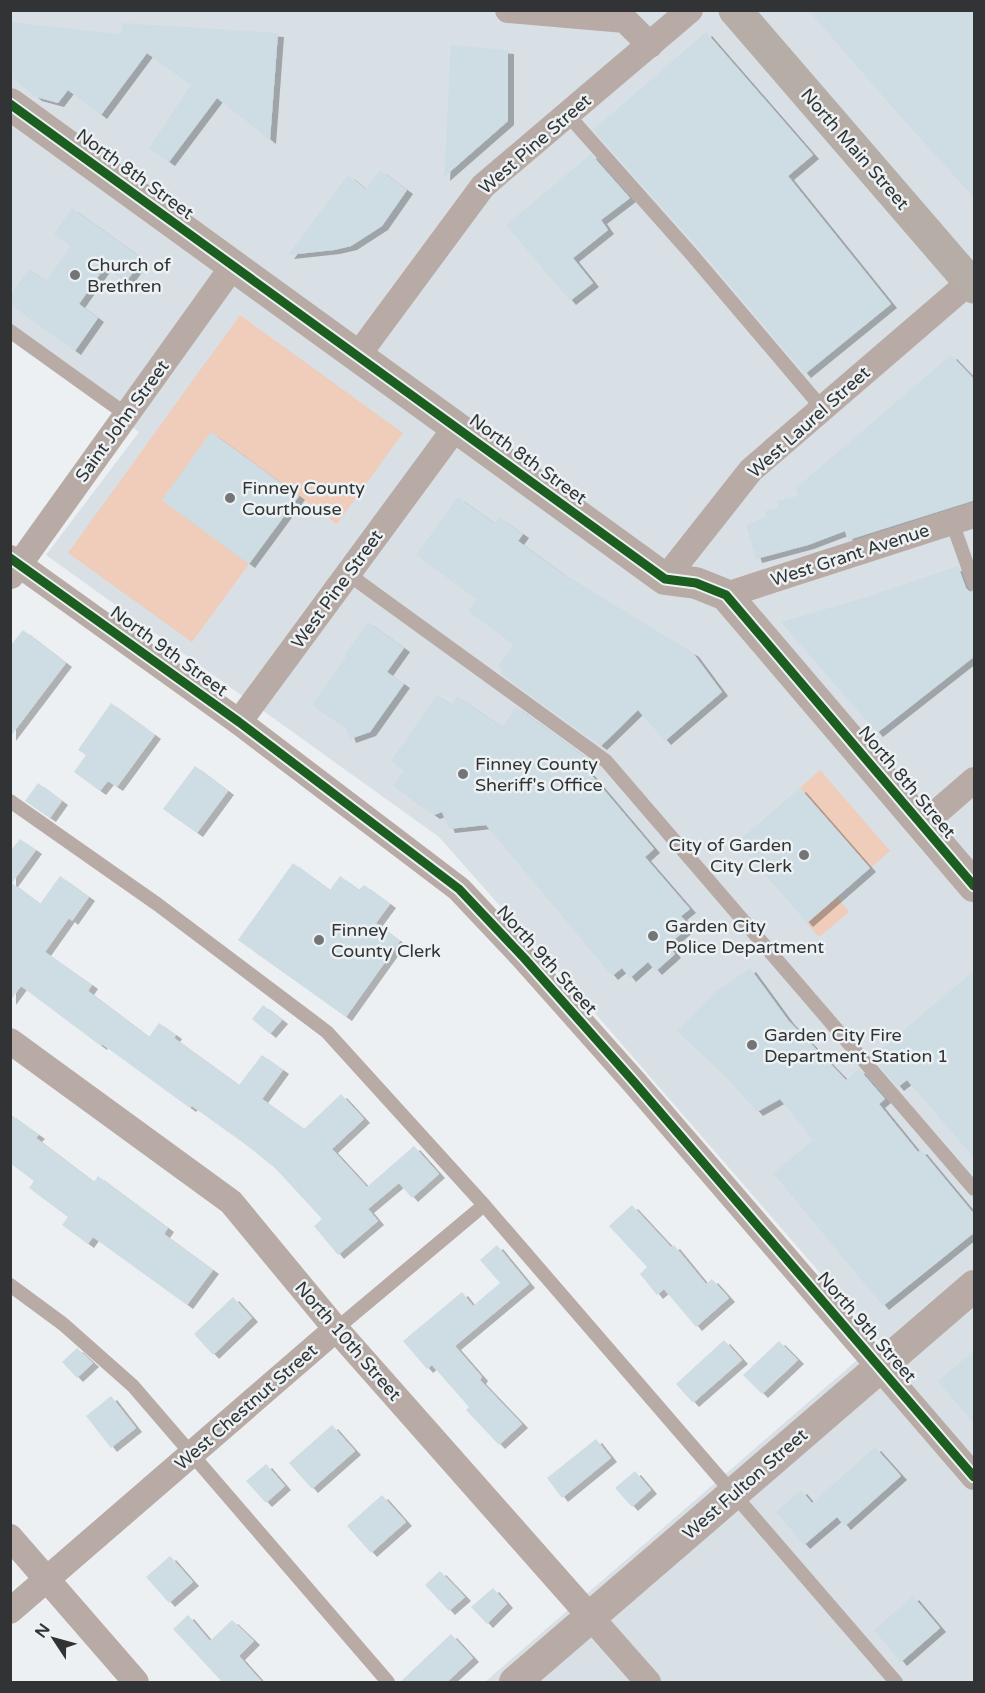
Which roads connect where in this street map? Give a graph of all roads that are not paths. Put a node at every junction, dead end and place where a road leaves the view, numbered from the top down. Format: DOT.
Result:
graph roads {
  1 [pos="508,10"];
  2 [pos="690,10"];
  3 [pos="735,10"];
  4 [pos="650,45"];
  5 [pos="10,104"];
  6 [pos="568,115"];
  7 [pos="233,266"];
  8 [pos="973,282"];
  9 [pos="10,331"];
  10 [pos="358,355"];
  11 [pos="822,408"];
  12 [pos="127,415"];
  13 [pos="456,427"];
  14 [pos="963,518"];
  15 [pos="14,566"];
  16 [pos="348,574"];
  17 [pos="665,579"];
  18 [pos="975,584"];
  19 [pos="726,595"];
  20 [pos="239,722"];
  21 [pos="975,780"];
  22 [pos="10,801"];
  23 [pos="922,825"];
  24 [pos="975,886"];
  25 [pos="10,1041"];
  26 [pos="975,1189"];
  27 [pos="484,1205"];
  28 [pos="10,1286"];
  29 [pos="975,1286"];
  30 [pos="336,1329"];
  31 [pos="880,1367"];
  32 [pos="191,1454"];
  33 [pos="975,1477"];
  34 [pos="733,1495"];
  35 [pos="10,1538"];
  36 [pos="47,1579"];
  37 [pos="10,1611"];
  38 [pos="590,1618"];
  39 [pos="136,1683"];
  40 [pos="388,1683"];
  41 [pos="515,1683"];
  42 [pos="648,1683"];
  43 [pos="896,1683"];
  1 -- 4 [label="street"];
  2 -- 4 [label="street, West Pine Street"];
  3 -- 8 [label="main road, North Main Street"];
  4 -- 6 [label="street, West Pine Street"];
  5 -- 7 [label="street, North 8th Street"];
  6 -- 10 [label="street, West Pine Street"];
  6 -- 11 [label="lane"];
  7 -- 10 [label="street, North 8th Street"];
  7 -- 12 [label="street, Saint John Street"];
  8 -- 11 [label="street, West Laurel Street"];
  9 -- 12 [label="lane"];
  10 -- 13 [label="street, North 8th Street"];
  11 -- 17 [label="street, West Laurel Street"];
  12 -- 15 [label="street, Saint John Street"];
  13 -- 16 [label="street, West Pine Street"];
  13 -- 17 [label="street, North 8th Street"];
  14 -- 18 [label="lane"];
  14 -- 19 [label="street, West Grant Avenue"];
  15 -- 20 [label="street, North 9th Street"];
  16 -- 20 [label="street, West Pine Street"];
  16 -- 26 [label="lane"];
  17 -- 19 [label="street, North 8th Street"];
  19 -- 23 [label="street, North 8th Street"];
  20 -- 31 [label="street, North 9th Street"];
  21 -- 23 [label="street"];
  22 -- 27 [label="lane"];
  23 -- 24 [label="street, North 8th Street"];
  25 -- 30 [label="street, North 10th Street"];
  27 -- 30 [label="lane, West Chestnut Street"];
  27 -- 34 [label="lane"];
  28 -- 32 [label="lane"];
  29 -- 31 [label="street, West Fulton Street"];
  30 -- 32 [label="street, West Chestnut Street"];
  30 -- 38 [label="street, North 10th Street"];
  31 -- 33 [label="street, North 9th Street"];
  31 -- 34 [label="street, West Fulton Street"];
  32 -- 36 [label="street, West Chestnut Street"];
  32 -- 40 [label="lane"];
  34 -- 38 [label="street, West Fulton Street"];
  34 -- 43 [label="lane"];
  35 -- 36 [label="street"];
  36 -- 37 [label="street, West Chestnut Street"];
  36 -- 39 [label="street"];
  38 -- 41 [label="street, West Fulton Street"];
  38 -- 42 [label="street, North 10th Street"];
}
